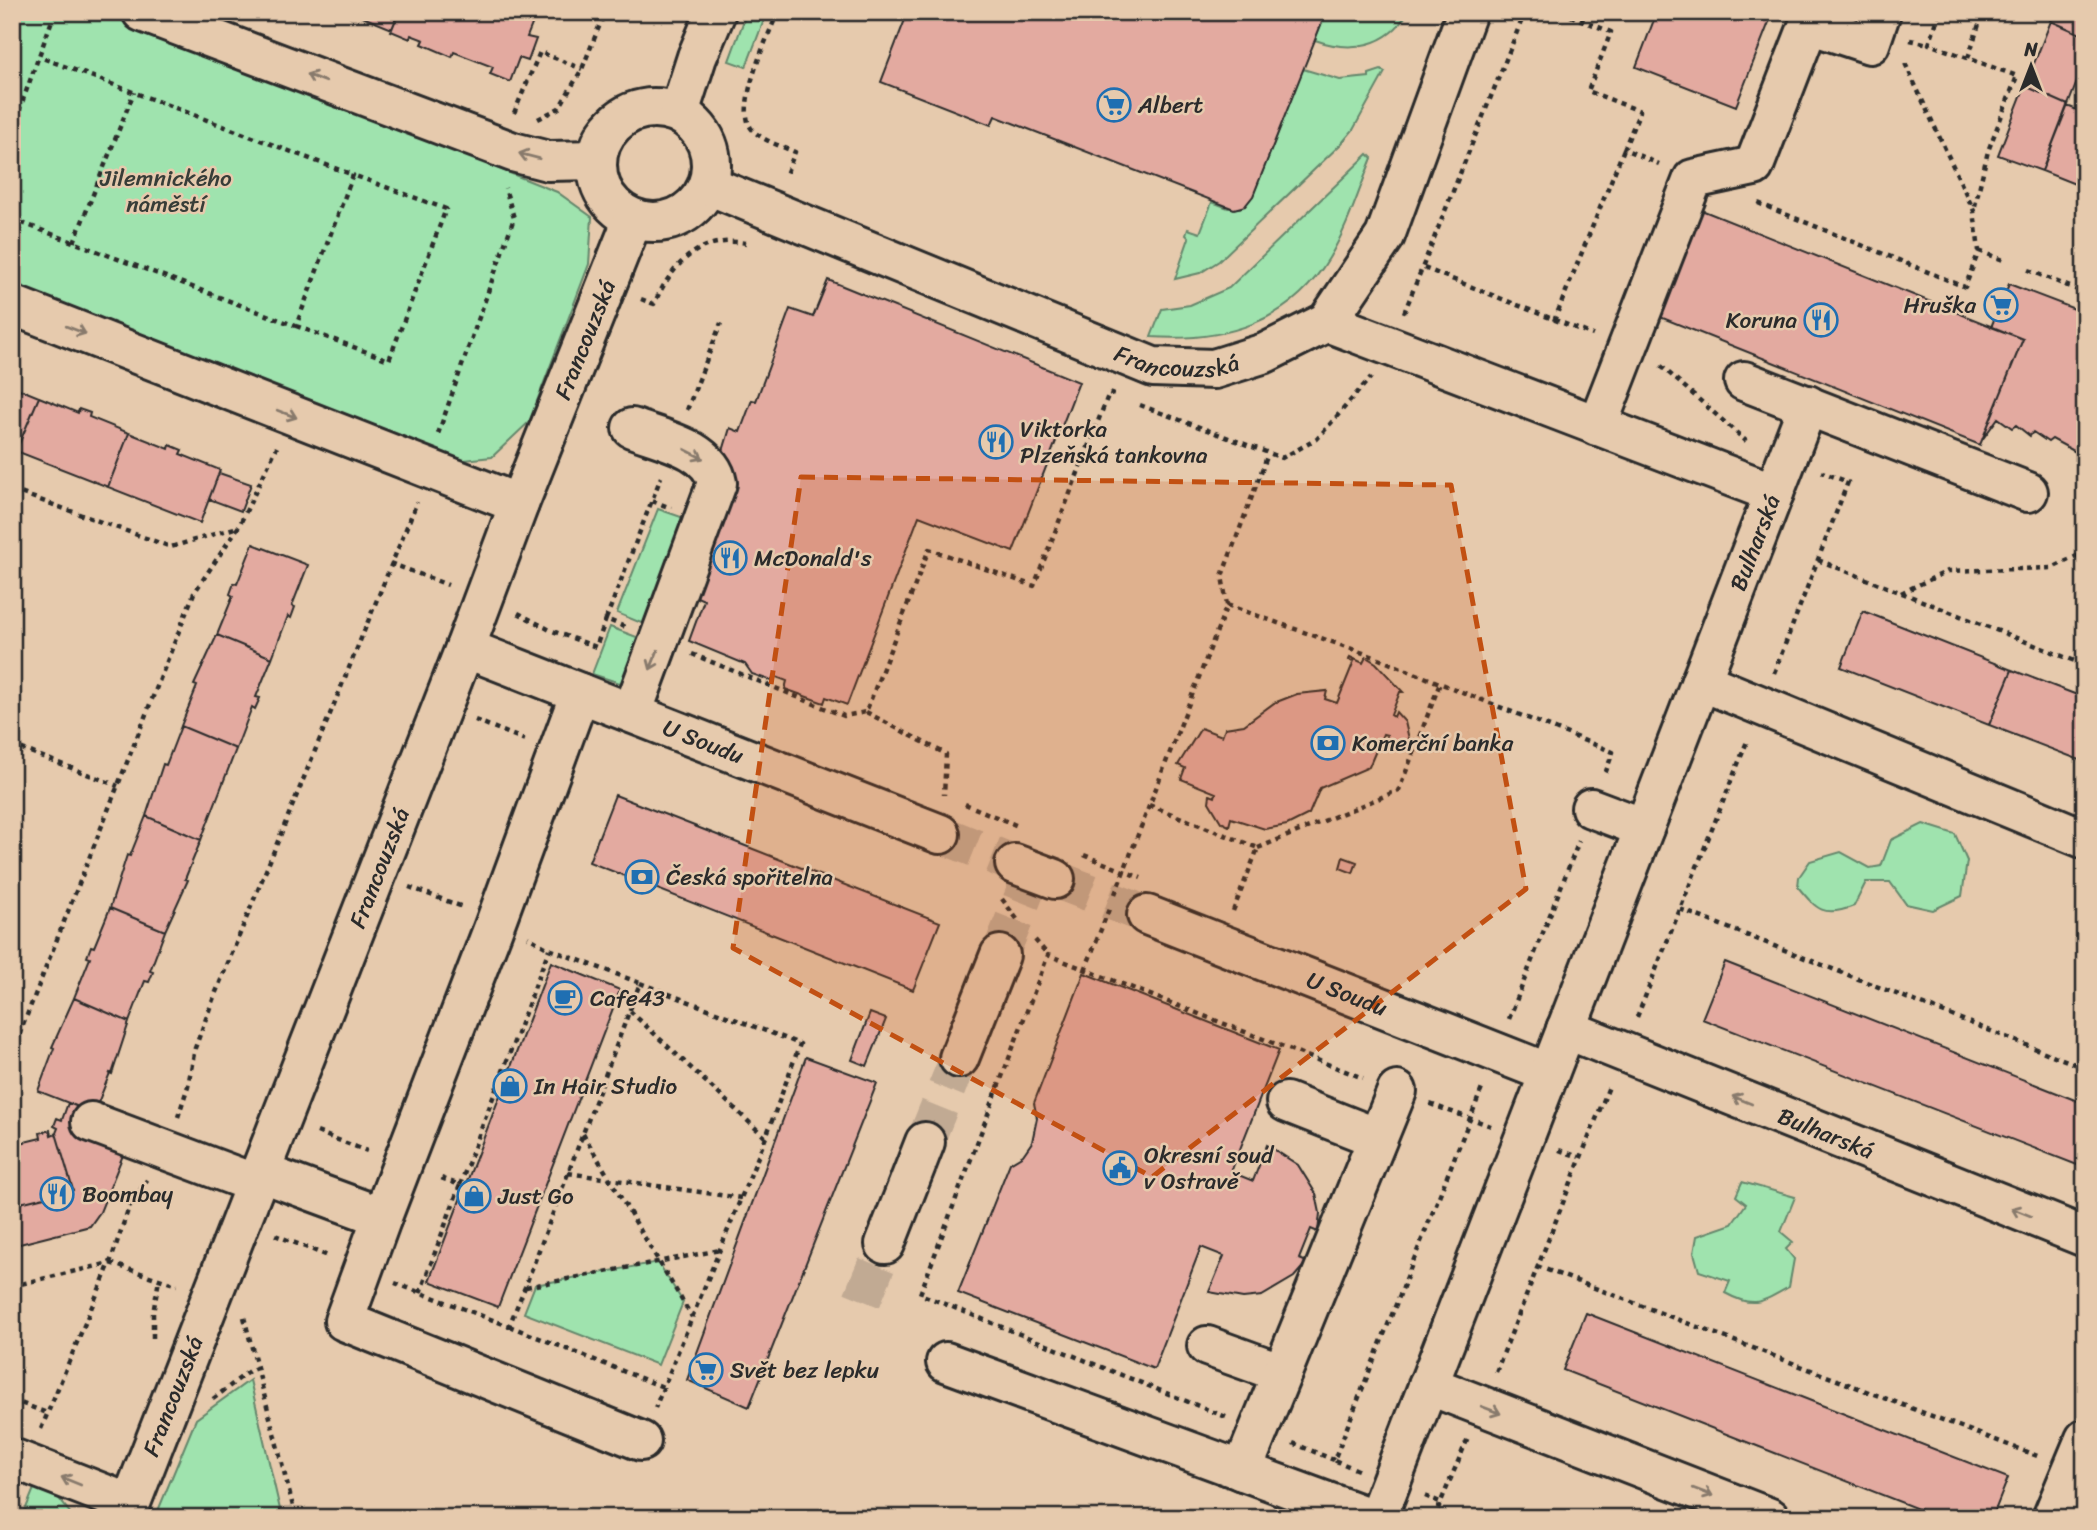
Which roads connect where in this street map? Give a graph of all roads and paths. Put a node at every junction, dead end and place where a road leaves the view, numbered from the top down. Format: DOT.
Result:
graph roads {
  1 [pos="55,12"];
  2 [pos="142,12"];
  3 [pos="604,12"];
  4 [pos="716,12"];
  5 [pos="778,12"];
  6 [pos="1467,12"];
  7 [pos="1525,12"];
  8 [pos="1881,12"];
  9 [pos="1940,12"];
  10 [pos="1983,12"];
  11 [pos="1929,44"];
  12 [pos="40,57"];
  13 [pos="1968,58"];
  14 [pos="134,92"];
  15 [pos="679,113"];
  16 [pos="12,130"];
  17 [pos="1624,149"];
  18 [pos="513,152"];
  19 [pos="597,160"];
  20 [pos="353,175"];
  21 [pos="708,185"];
  22 [pos="773,212"];
  23 [pos="12,219"];
  24 [pos="634,219"];
  25 [pos="74,242"];
  26 [pos="1979,251"];
  27 [pos="2006,261"];
  28 [pos="2028,270"];
  29 [pos="2085,293"];
  30 [pos="638,298"];
  31 [pos="12,305"];
  32 [pos="1553,321"];
  33 [pos="1326,322"];
  34 [pos="296,326"];
  35 [pos="1389,344"];
  36 [pos="1744,381"];
  37 [pos="1121,397"];
  38 [pos="1133,402"];
  39 [pos="1808,405"];
  40 [pos="1597,426"];
  41 [pos="632,428"];
  42 [pos="278,447"];
  43 [pos="1268,454"];
  44 [pos="426,468"];
  45 [pos="12,490"];
  46 [pos="2028,492"];
  47 [pos="1774,493"];
  48 [pos="519,504"];
  49 [pos="239,526"];
  50 [pos="2085,552"];
  51 [pos="1818,560"];
  52 [pos="390,563"];
  53 [pos="1901,593"];
  54 [pos="502,599"];
  55 [pos="1227,605"];
  56 [pos="661,642"];
  57 [pos="466,648"];
  58 [pos="2085,665"];
  59 [pos="1701,681"];
  60 [pos="1440,683"];
  61 [pos="580,693"];
  62 [pos="477,710"];
  63 [pos="632,713"];
  64 [pos="474,719"];
  65 [pos="468,732"];
  66 [pos="529,741"];
  67 [pos="12,745"];
  68 [pos="118,786"];
  69 [pos="1149,805"];
  70 [pos="1591,808"];
  71 [pos="1644,828"];
  72 [pos="940,834"];
  73 [pos="2085,839"];
  74 [pos="1258,848"];
  75 [pos="413,873"];
  76 [pos="408,886"];
  77 [pos="403,899"];
  78 [pos="1680,909"];
  79 [pos="1147,915"];
  80 [pos="1231,916"];
  81 [pos="497,920"];
  82 [pos="549,949"];
  83 [pos="1000,955"];
  84 [pos="1086,970"];
  85 [pos="640,983"];
  86 [pos="630,1011"];
  87 [pos="1566,1029"];
  88 [pos="1497,1052"];
  89 [pos="12,1054"];
  90 [pos="959,1058"];
  91 [pos="2085,1068"];
  92 [pos="1549,1073"];
  93 [pos="1397,1091"];
  94 [pos="1286,1101"];
  95 [pos="1470,1119"];
  96 [pos="91,1122"];
  97 [pos="312,1130"];
  98 [pos="583,1134"];
  99 [pos="766,1137"];
  100 [pos="1377,1138"];
  101 [pos="925,1142"];
  102 [pos="167,1150"];
  103 [pos="402,1164"];
  104 [pos="568,1173"];
  105 [pos="258,1178"];
  106 [pos="609,1179"];
  107 [pos="460,1185"];
  108 [pos="741,1198"];
  109 [pos="382,1217"];
  110 [pos="2085,1237"];
  111 [pos="884,1244"];
  112 [pos="267,1246"];
  113 [pos="720,1250"];
  114 [pos="658,1262"];
  115 [pos="110,1263"];
  116 [pos="1537,1266"];
  117 [pos="364,1271"];
  118 [pos="12,1286"];
  119 [pos="525,1287"];
  120 [pos="419,1293"];
  121 [pos="211,1297"];
  122 [pos="693,1318"];
  123 [pos="509,1326"];
  124 [pos="1207,1346"];
  125 [pos="946,1362"];
  126 [pos="1282,1373"];
  127 [pos="1428,1385"];
  128 [pos="663,1387"];
  129 [pos="12,1400"];
  130 [pos="47,1413"];
  131 [pos="1259,1430"];
  132 [pos="2085,1439"];
  133 [pos="642,1441"];
  134 [pos="1334,1460"];
  135 [pos="2046,1460"];
  136 [pos="20,1461"];
  137 [pos="1242,1471"];
  138 [pos="1391,1483"];
  139 [pos="1440,1502"];
  140 [pos="127,1511"];
  141 [pos="296,1518"];
  142 [pos="1371,1518"];
  143 [pos="1377,1518"];
  144 [pos="1770,1518"];
  145 [pos="2052,1518"];
  1 -- 12 [label="path"];
  18 -- 2 [label="street, one-way"];
  3 -- 18 [label="path"];
  4 -- 15 [label="street"];
  5 -- 22 [label="path"];
  6 -- 33 [label="street, Francouzská"];
  7 -- 35 [label="path"];
  8 -- 40 [label="street"];
  9 -- 11 [label="path"];
  10 -- 13 [label="path"];
  11 -- 13 [label="path"];
  11 -- 13 [label="path"];
  12 -- 14 [label="path"];
  12 -- 16 [label="path"];
  14 -- 20 [label="path"];
  14 -- 25 [label="path"];
  15 -- 19 [label="street"];
  15 -- 21 [label="street"];
  17 -- 32 [label="path"];
  19 -- 18 [label="street, one-way"];
  18 -- 44 [label="path"];
  19 -- 24 [label="street"];
  20 -- 34 [label="path"];
  20 -- 34 [label="path"];
  21 -- 22 [label="street, Francouzská"];
  21 -- 24 [label="street"];
  22 -- 30 [label="path"];
  22 -- 33 [label="street, Francouzská"];
  23 -- 25 [label="path"];
  24 -- 48 [label="street, Francouzská"];
  25 -- 34 [label="path"];
  26 -- 27 [label="path"];
  28 -- 29 [label="path"];
  31 -- 44 [label="street, one-way"];
  33 -- 35 [label="street"];
  35 -- 40 [label="street"];
  35 -- 43 [label="path"];
  36 -- 39 [label="street"];
  37 -- 56 [label="path"];
  38 -- 43 [label="path"];
  39 -- 46 [label="street"];
  39 -- 47 [label="street, Bulharská"];
  40 -- 47 [label="street"];
  41 -- 56 [label="street, one-way"];
  42 -- 49 [label="path"];
  43 -- 55 [label="path"];
  44 -- 48 [label="street"];
  44 -- 52 [label="path"];
  45 -- 49 [label="path"];
  47 -- 59 [label="street, Bulharská"];
  48 -- 54 [label="street, Francouzská"];
  49 -- 68 [label="path"];
  50 -- 53 [label="path"];
  51 -- 53 [label="path"];
  52 -- 54 [label="path"];
  52 -- 102 [label="path"];
  53 -- 58 [label="path"];
  54 -- 56 [label="path"];
  54 -- 57 [label="street, Francouzská"];
  55 -- 60 [label="path"];
  55 -- 69 [label="path"];
  56 -- 63 [label="street, one-way"];
  57 -- 61 [label="street, U Soudu"];
  57 -- 105 [label="street, Francouzská"];
  59 -- 71 [label="street, Bulharská"];
  59 -- 73 [label="street"];
  60 -- 70 [label="path"];
  60 -- 74 [label="path"];
  61 -- 63 [label="street, U Soudu"];
  61 -- 81 [label="street"];
  62 -- 64 [label="path"];
  63 -- 72 [label="street, U Soudu"];
  64 -- 65 [label="path"];
  64 -- 66 [label="path"];
  67 -- 68 [label="path"];
  68 -- 89 [label="path"];
  69 -- 74 [label="path"];
  69 -- 84 [label="path"];
  70 -- 71 [label="street"];
  70 -- 88 [label="path"];
  71 -- 87 [label="street, Bulharská"];
  74 -- 80 [label="path"];
  75 -- 76 [label="path"];
  76 -- 77 [label="path"];
  76 -- 81 [label="path"];
  78 -- 91 [label="path"];
  79 -- 88 [label="street, U Soudu"];
  81 -- 82 [label="path"];
  81 -- 103 [label="street"];
  82 -- 85 [label="path"];
  82 -- 107 [label="path"];
  83 -- 90 [label="street"];
  84 -- 93 [label="path"];
  84 -- 131 [label="path"];
  85 -- 86 [label="path"];
  85 -- 99 [label="path"];
  86 -- 98 [label="path"];
  86 -- 99 [label="path"];
  87 -- 92 [label="street, Bulharská"];
  110 -- 87 [label="street, Bulharská, one-way"];
  88 -- 92 [label="street, U Soudu"];
  88 -- 95 [label="path"];
  92 -- 127 [label="street, Bulharská"];
  93 -- 95 [label="path"];
  93 -- 100 [label="street"];
  94 -- 100 [label="street"];
  95 -- 134 [label="path"];
  96 -- 102 [label="street"];
  97 -- 103 [label="path"];
  98 -- 104 [label="path"];
  98 -- 106 [label="path"];
  99 -- 108 [label="path"];
  100 -- 126 [label="street"];
  101 -- 111 [label="street"];
  102 -- 105 [label="street"];
  102 -- 115 [label="path"];
  103 -- 107 [label="path"];
  103 -- 109 [label="street"];
  104 -- 106 [label="path"];
  104 -- 119 [label="path"];
  105 -- 109 [label="street"];
  105 -- 121 [label="street, Francouzská"];
  106 -- 108 [label="path"];
  106 -- 114 [label="path"];
  107 -- 120 [label="path"];
  108 -- 113 [label="path"];
  109 -- 117 [label="street"];
  112 -- 117 [label="path"];
  113 -- 114 [label="path"];
  113 -- 122 [label="path"];
  114 -- 119 [label="path"];
  114 -- 122 [label="path"];
  115 -- 118 [label="path"];
  115 -- 121 [label="path"];
  115 -- 130 [label="path"];
  116 -- 135 [label="path"];
  117 -- 120 [label="path"];
  117 -- 133 [label="street"];
  119 -- 123 [label="path"];
  120 -- 123 [label="path"];
  121 -- 140 [label="street, Francouzská"];
  121 -- 141 [label="path"];
  122 -- 128 [label="path"];
  123 -- 128 [label="path"];
  124 -- 126 [label="street"];
  125 -- 137 [label="street"];
  126 -- 131 [label="street"];
  127 -- 138 [label="street, Bulharská"];
  127 -- 144 [label="street, one-way"];
  128 -- 133 [label="path"];
  129 -- 130 [label="path"];
  130 -- 136 [label="path"];
  131 -- 134 [label="path"];
  131 -- 137 [label="street"];
  132 -- 145 [label="street"];
  134 -- 138 [label="path"];
  140 -- 136 [label="street, one-way"];
  137 -- 142 [label="street"];
  138 -- 139 [label="path"];
  138 -- 143 [label="street, Bulharská"];
}
